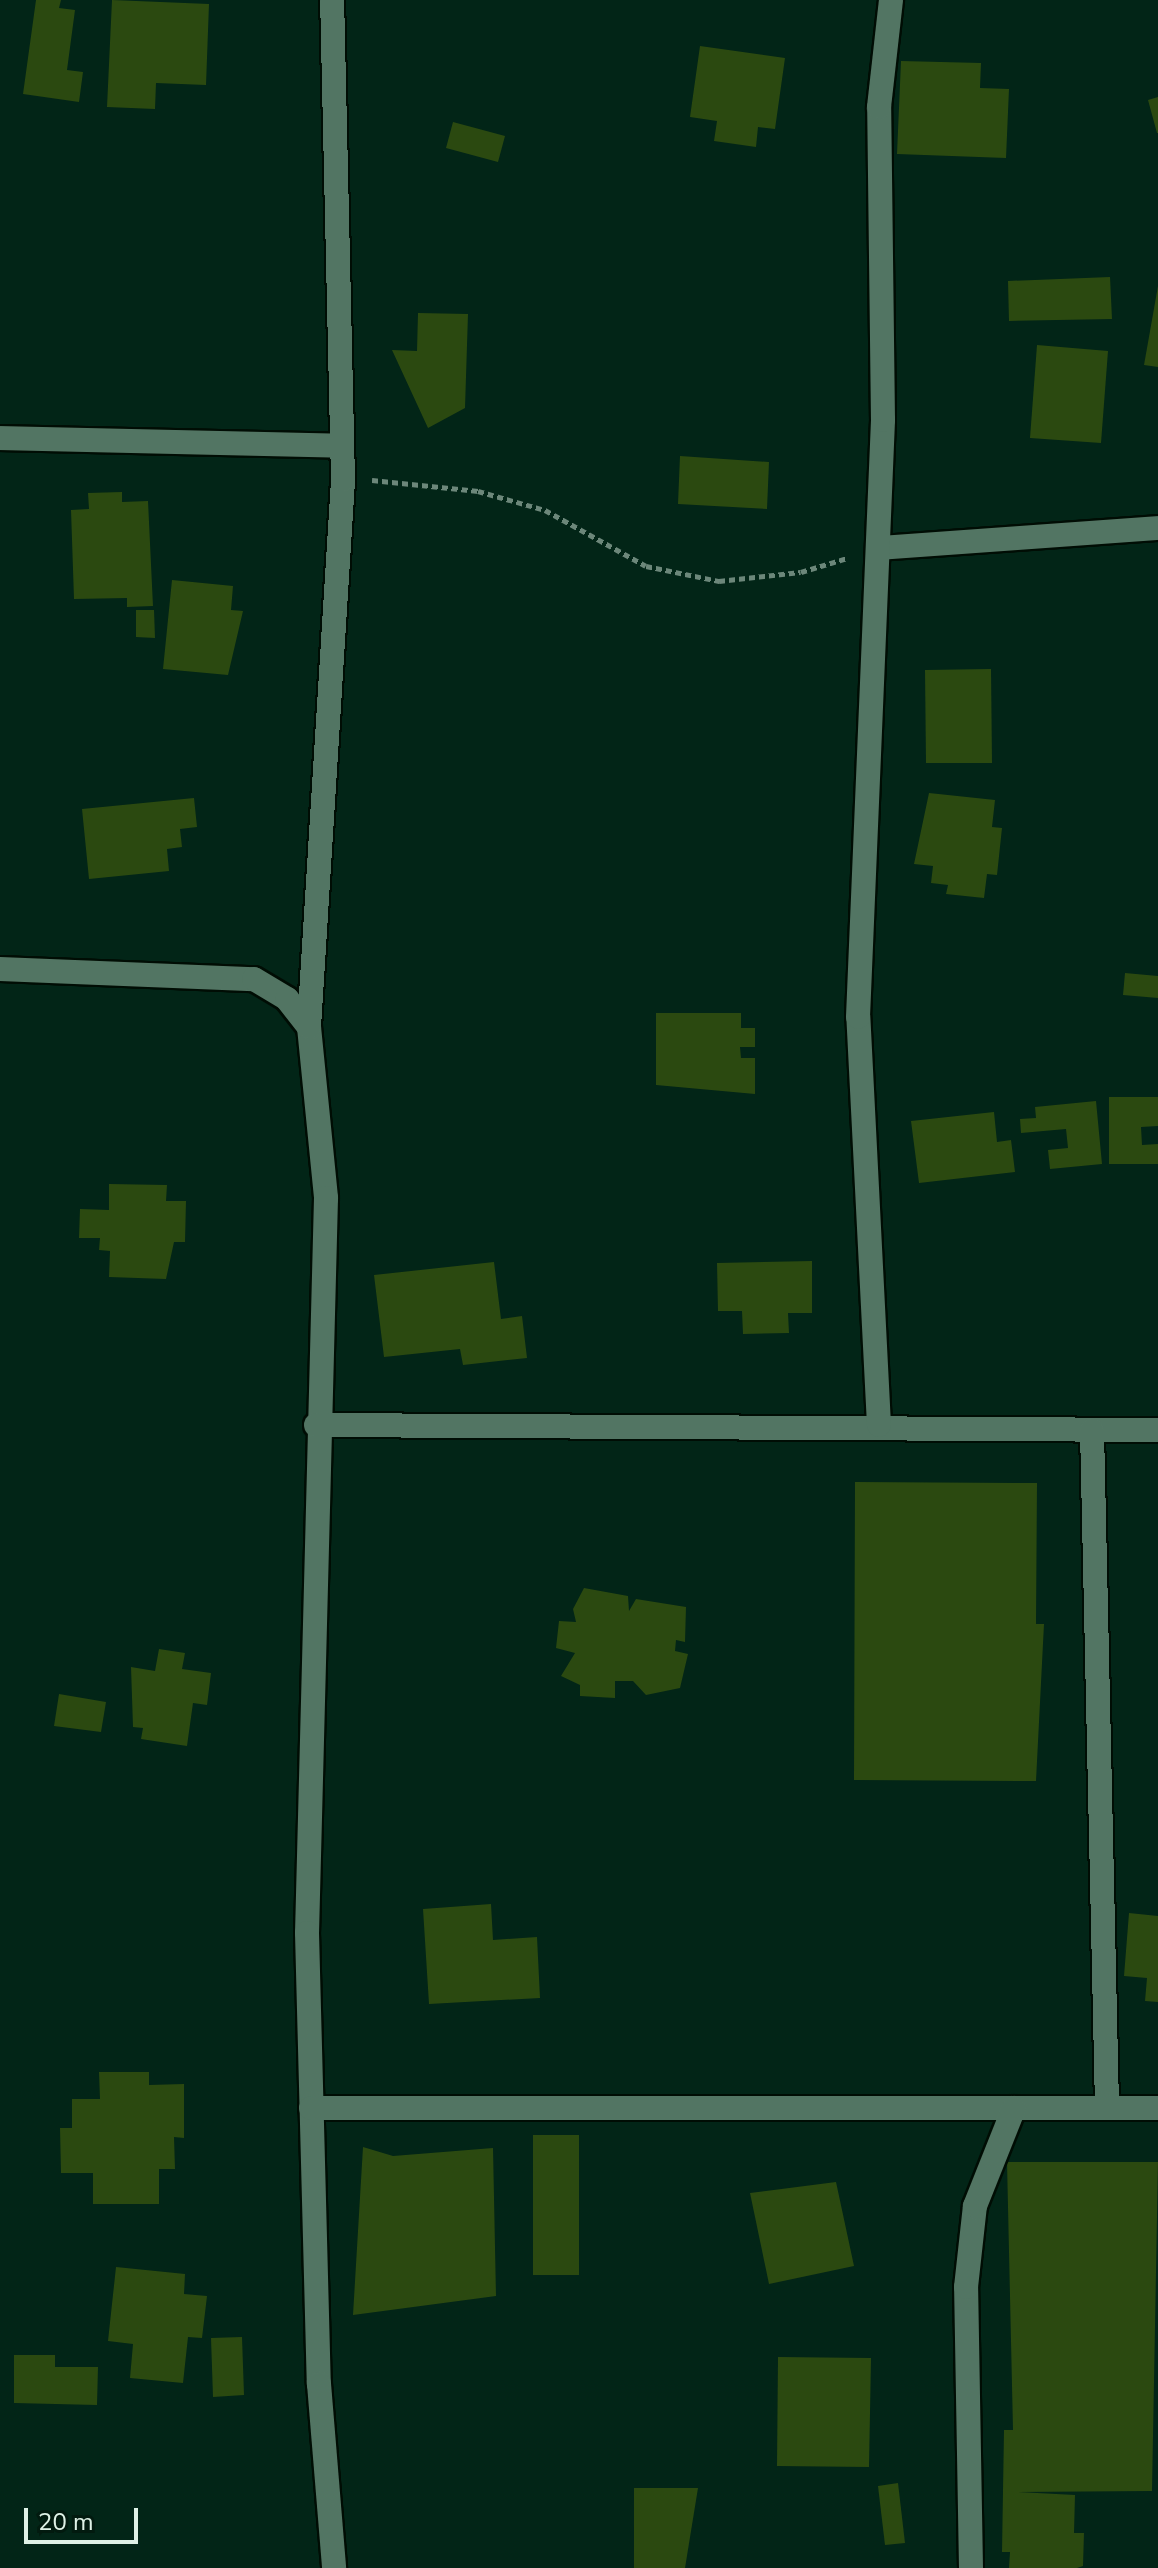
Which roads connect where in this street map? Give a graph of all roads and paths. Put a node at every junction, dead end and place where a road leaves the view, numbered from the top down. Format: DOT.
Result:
graph roads {
  1 [pos="332,0"];
  2 [pos="891,0"];
  3 [pos="0,438"];
  4 [pos="341,446"];
  5 [pos="343,480"];
  6 [pos="1158,528"];
  7 [pos="879,548"];
  8 [pos="0,969"];
  9 [pos="309,1027"];
  10 [pos="316,1425"];
  11 [pos="879,1425"];
  12 [pos="1092,1430"];
  13 [pos="1158,1430"];
  14 [pos="1107,2107"];
  15 [pos="311,2108"];
  16 [pos="1014,2108"];
  17 [pos="1158,2108"];
  18 [pos="334,2568"];
  19 [pos="971,2568"];
  1 -- 4 [label="street"];
  2 -- 7 [label="street"];
  3 -- 4 [label="street"];
  4 -- 5 [label="street"];
  5 -- 7 [label="path"];
  5 -- 9 [label="street"];
  6 -- 7 [label="street"];
  7 -- 11 [label="street"];
  8 -- 9 [label="street"];
  9 -- 10 [label="street"];
  10 -- 11 [label="street"];
  10 -- 15 [label="street"];
  11 -- 12 [label="street"];
  12 -- 13 [label="street"];
  12 -- 14 [label="street"];
  14 -- 16 [label="street"];
  14 -- 17 [label="street"];
  15 -- 16 [label="street"];
  15 -- 18 [label="street"];
  16 -- 19 [label="street"];
}
